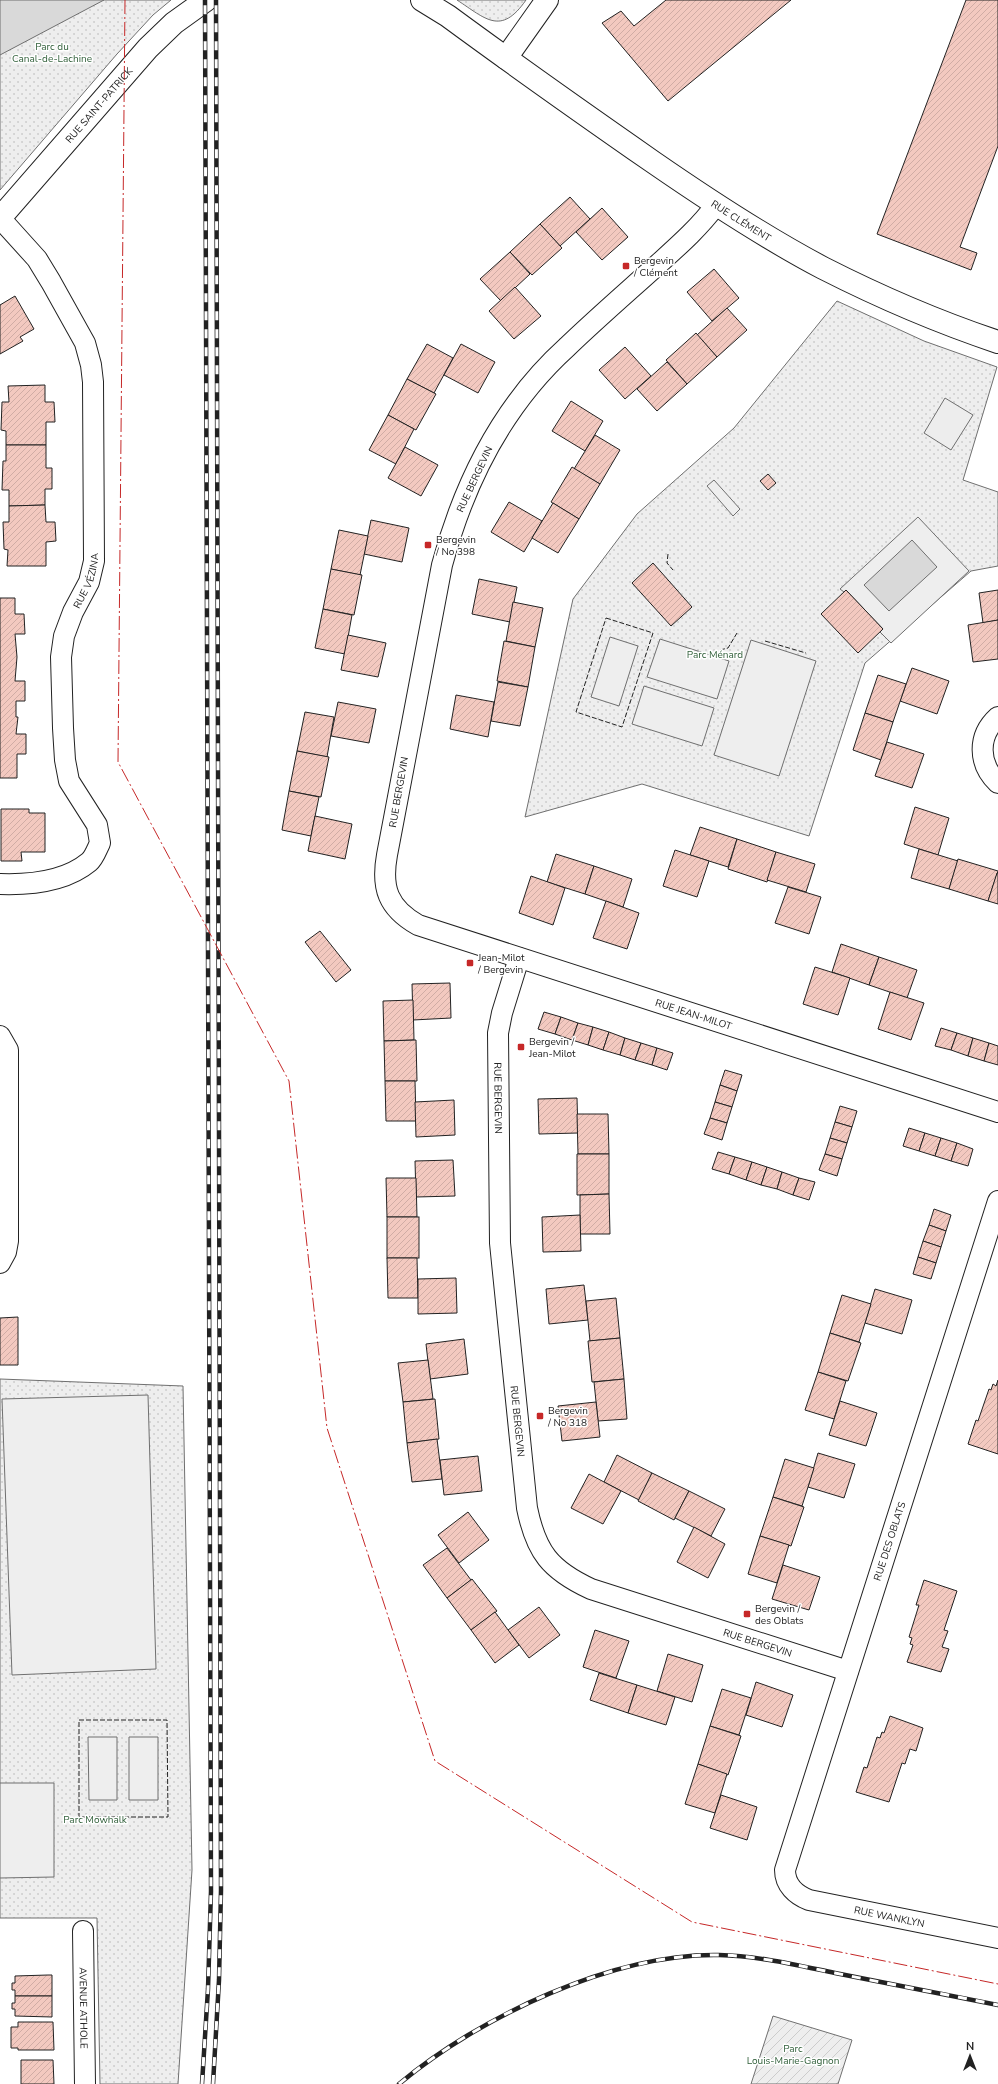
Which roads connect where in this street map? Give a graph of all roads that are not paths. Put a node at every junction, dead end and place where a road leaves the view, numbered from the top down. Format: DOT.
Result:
graph roads {
  1 [pos="206,0"];
  2 [pos="422,0"];
  3 [pos="547,0"];
  4 [pos="506,58"];
  5 [pos="716,205"];
  6 [pos="0,218"];
  7 [pos="998,342"];
  8 [pos="998,717"];
  9 [pos="998,783"];
  10 [pos="0,884"];
  11 [pos="394,906"];
  12 [pos="519,958"];
  13 [pos="0,1036"];
  14 [pos="998,1112"];
  15 [pos="998,1201"];
  16 [pos="0,1263"];
  17 [pos="848,1672"];
  18 [pos="787,1881"];
  19 [pos="83,1932"];
  20 [pos="998,1938"];
  21 [pos="85,2084"];
  1 -- 6 [label="main road, RUE SAINT-PATRICK"];
  2 -- 4 [label="main road"];
  3 -- 4 [label="main road"];
  4 -- 5 [label="main road, RUE CLÉMENT"];
  5 -- 7 [label="main road, RUE CLÉMENT"];
  5 -- 11 [label="street, RUE BERGEVIN"];
  6 -- 10 [label="street, RUE VÉZINA"];
  8 -- 9 [label="street"];
  11 -- 12 [label="street, RUE JEAN-MILOT"];
  12 -- 14 [label="street, RUE JEAN-MILOT"];
  12 -- 17 [label="street, RUE BERGEVIN"];
  13 -- 16 [label="street"];
  15 -- 17 [label="street, RUE DES OBLATS"];
  17 -- 18 [label="street, RUE DES OBLATS"];
  18 -- 20 [label="street, RUE WANKLYN"];
  19 -- 21 [label="street, AVENUE ATHOLE"];
}
